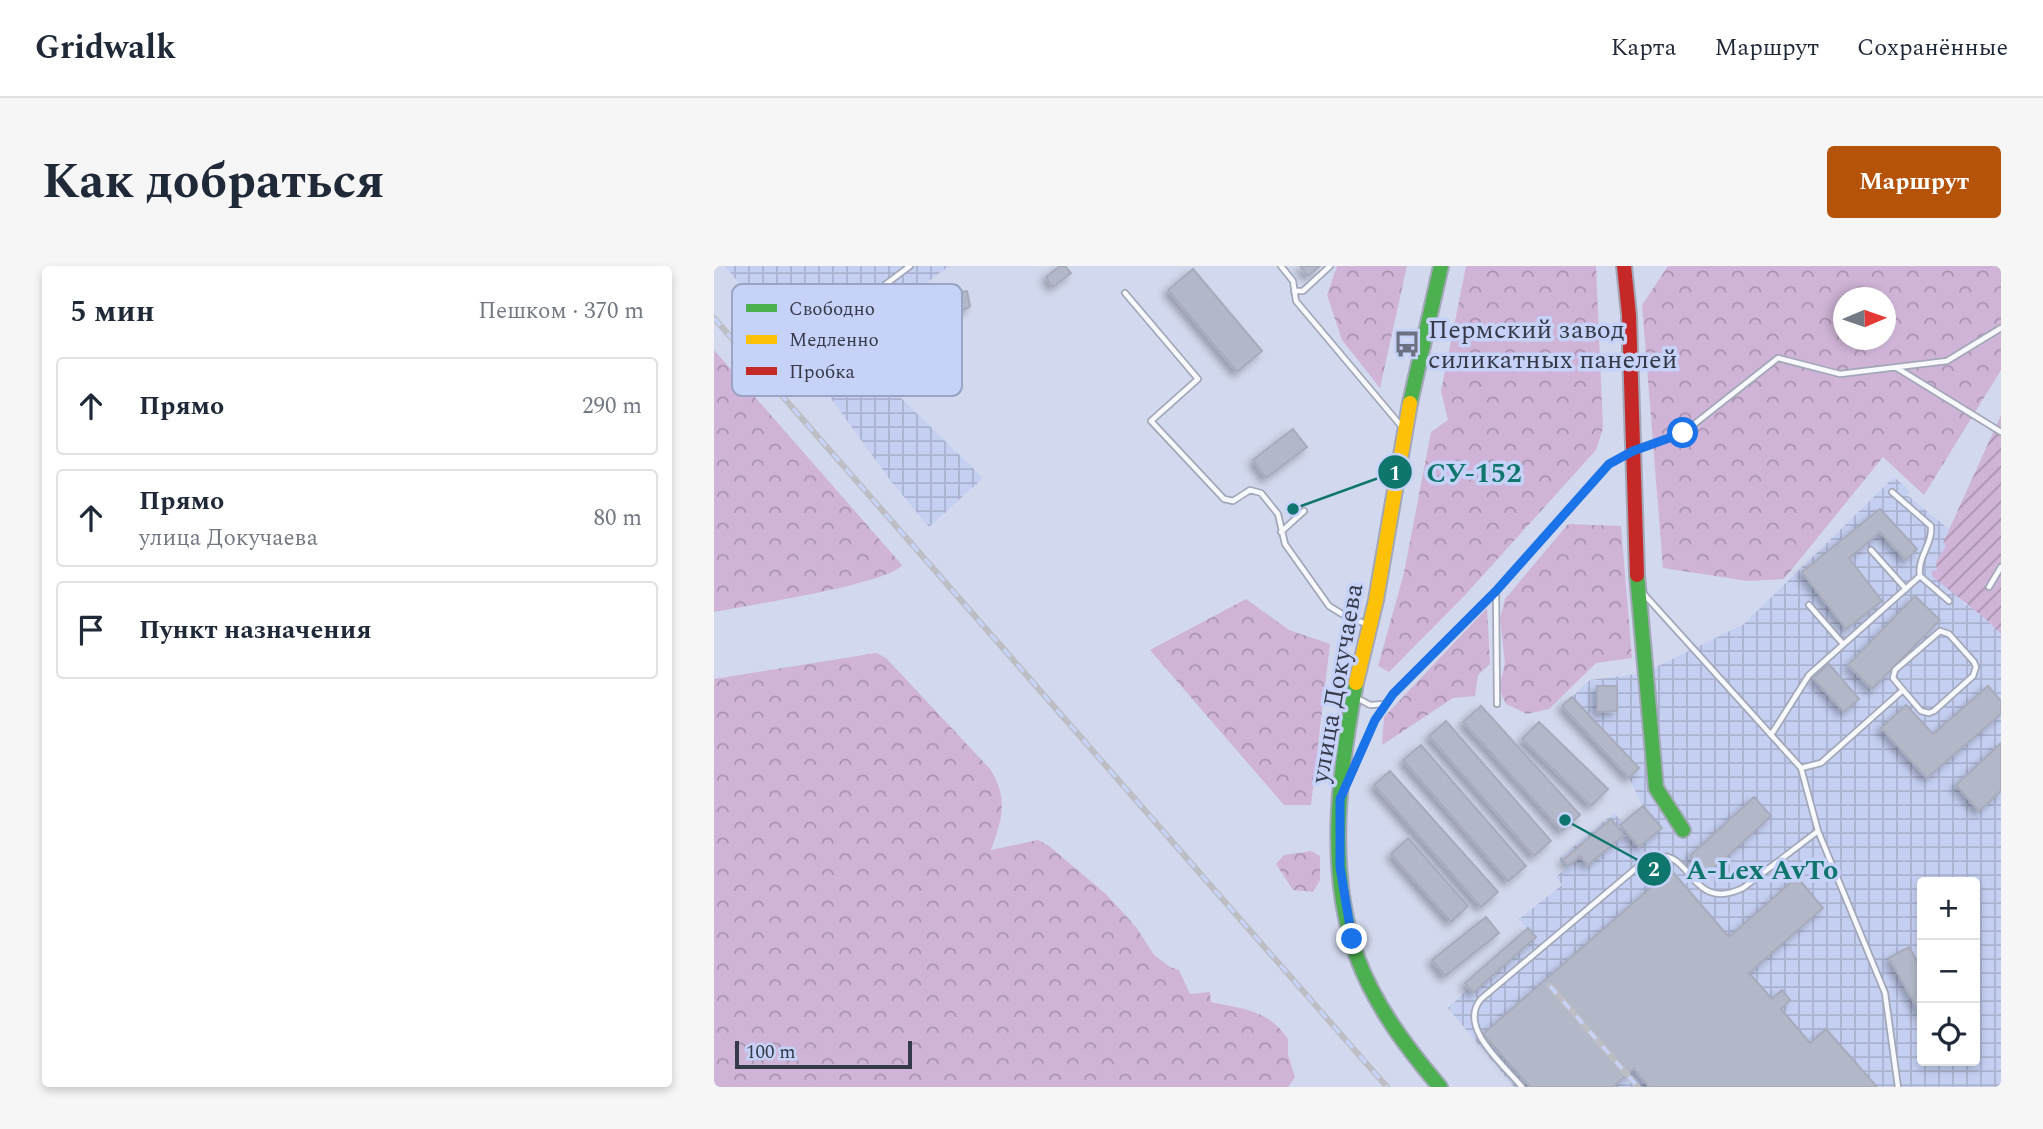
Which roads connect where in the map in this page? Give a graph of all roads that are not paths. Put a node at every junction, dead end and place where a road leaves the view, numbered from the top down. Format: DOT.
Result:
graph roads {
  1 [pos="910,266"];
  2 [pos="1281,266"];
  3 [pos="1330,266"];
  4 [pos="1441,266"];
  5 [pos="1624,266"];
  6 [pos="886,284"];
  7 [pos="1294,292"];
  8 [pos="1125,293"];
  9 [pos="2001,328"];
  10 [pos="1896,367"];
  11 [pos="1405,430"];
  12 [pos="2001,432"];
  13 [pos="1633,451"];
  14 [pos="1892,492"];
  15 [pos="1304,511"];
  16 [pos="1281,532"];
  17 [pos="1871,550"];
  18 [pos="2001,568"];
  19 [pos="1920,576"];
  20 [pos="1637,587"];
  21 [pos="1989,587"];
  22 [pos="1906,589"];
  23 [pos="1496,591"];
  24 [pos="1948,601"];
  25 [pos="1809,606"];
  26 [pos="1371,626"];
  27 [pos="1843,645"];
  28 [pos="1903,691"];
  29 [pos="1354,696"];
  30 [pos="1386,704"];
  31 [pos="1497,704"];
  32 [pos="1771,735"];
  33 [pos="1801,768"];
  34 [pos="1340,799"];
  35 [pos="1682,830"];
  36 [pos="1818,831"];
  37 [pos="1440,1087"];
  38 [pos="1522,1087"];
  39 [pos="1898,1087"];
  1 -- 6 [label="lane"];
  2 -- 7 [label="lane"];
  3 -- 7 [label="lane"];
  4 -- 11 [label="main road, улица Докучаева"];
  5 -- 13 [label="main road"];
  7 -- 11 [label="lane"];
  8 -- 16 [label="lane"];
  9 -- 10 [label="lane"];
  10 -- 12 [label="lane"];
  10 -- 13 [label="lane"];
  11 -- 26 [label="main road, улица Докучаева"];
  13 -- 20 [label="main road"];
  13 -- 23 [label="lane"];
  14 -- 19 [label="lane"];
  15 -- 16 [label="lane"];
  16 -- 26 [label="lane"];
  17 -- 22 [label="lane"];
  18 -- 21 [label="lane"];
  19 -- 22 [label="lane"];
  19 -- 24 [label="lane"];
  20 -- 32 [label="lane"];
  20 -- 35 [label="main road"];
  22 -- 27 [label="lane"];
  23 -- 30 [label="lane"];
  23 -- 31 [label="lane"];
  25 -- 27 [label="lane"];
  26 -- 29 [label="main road, улица Докучаева"];
  27 -- 32 [label="lane"];
  28 -- 28 [label="lane"];
  28 -- 33 [label="lane"];
  29 -- 30 [label="lane"];
  29 -- 34 [label="main road, улица Докучаева"];
  30 -- 34 [label="lane"];
  32 -- 33 [label="lane"];
  33 -- 36 [label="lane"];
  34 -- 37 [label="main road, улица Докучаева"];
  36 -- 38 [label="lane"];
  36 -- 39 [label="lane"];
}
